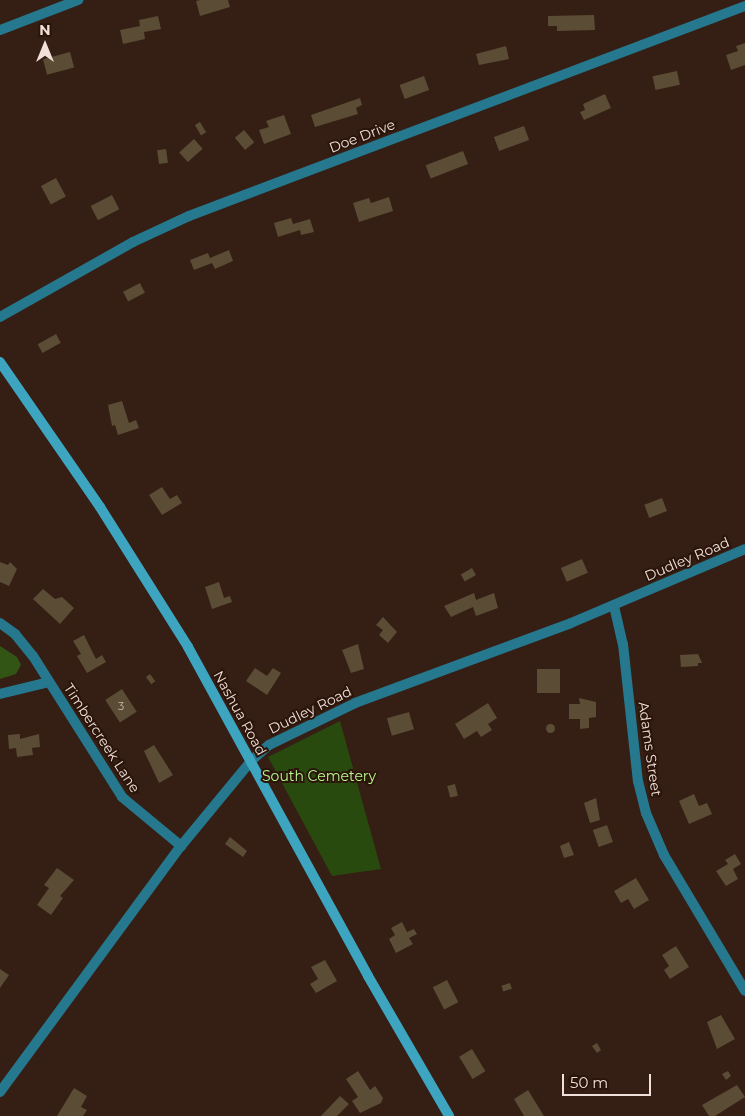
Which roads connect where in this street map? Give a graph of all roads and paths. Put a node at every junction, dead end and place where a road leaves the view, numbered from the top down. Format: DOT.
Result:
graph roads {
  1 [pos="78,0"];
  2 [pos="745,6"];
  3 [pos="0,30"];
  4 [pos="0,317"];
  5 [pos="0,362"];
  6 [pos="745,550"];
  7 [pos="614,606"];
  8 [pos="0,623"];
  9 [pos="49,682"];
  10 [pos="0,694"];
  11 [pos="251,761"];
  12 [pos="181,846"];
  13 [pos="745,992"];
  14 [pos="0,1092"];
  15 [pos="449,1116"];
  1 -- 3 [label="street"];
  2 -- 4 [label="street, Doe Drive"];
  5 -- 11 [label="main road, Nashua Road"];
  6 -- 7 [label="street, Dudley Road"];
  7 -- 11 [label="street, Dudley Road"];
  7 -- 13 [label="street, Adams Street"];
  8 -- 9 [label="street, Timbercreek Lane"];
  9 -- 10 [label="street, Timbercreek Lane"];
  9 -- 12 [label="street, Timbercreek Lane"];
  11 -- 12 [label="street, Dudley Road"];
  11 -- 15 [label="main road, Nashua Road"];
  12 -- 14 [label="street, Dudley Road"];
}
